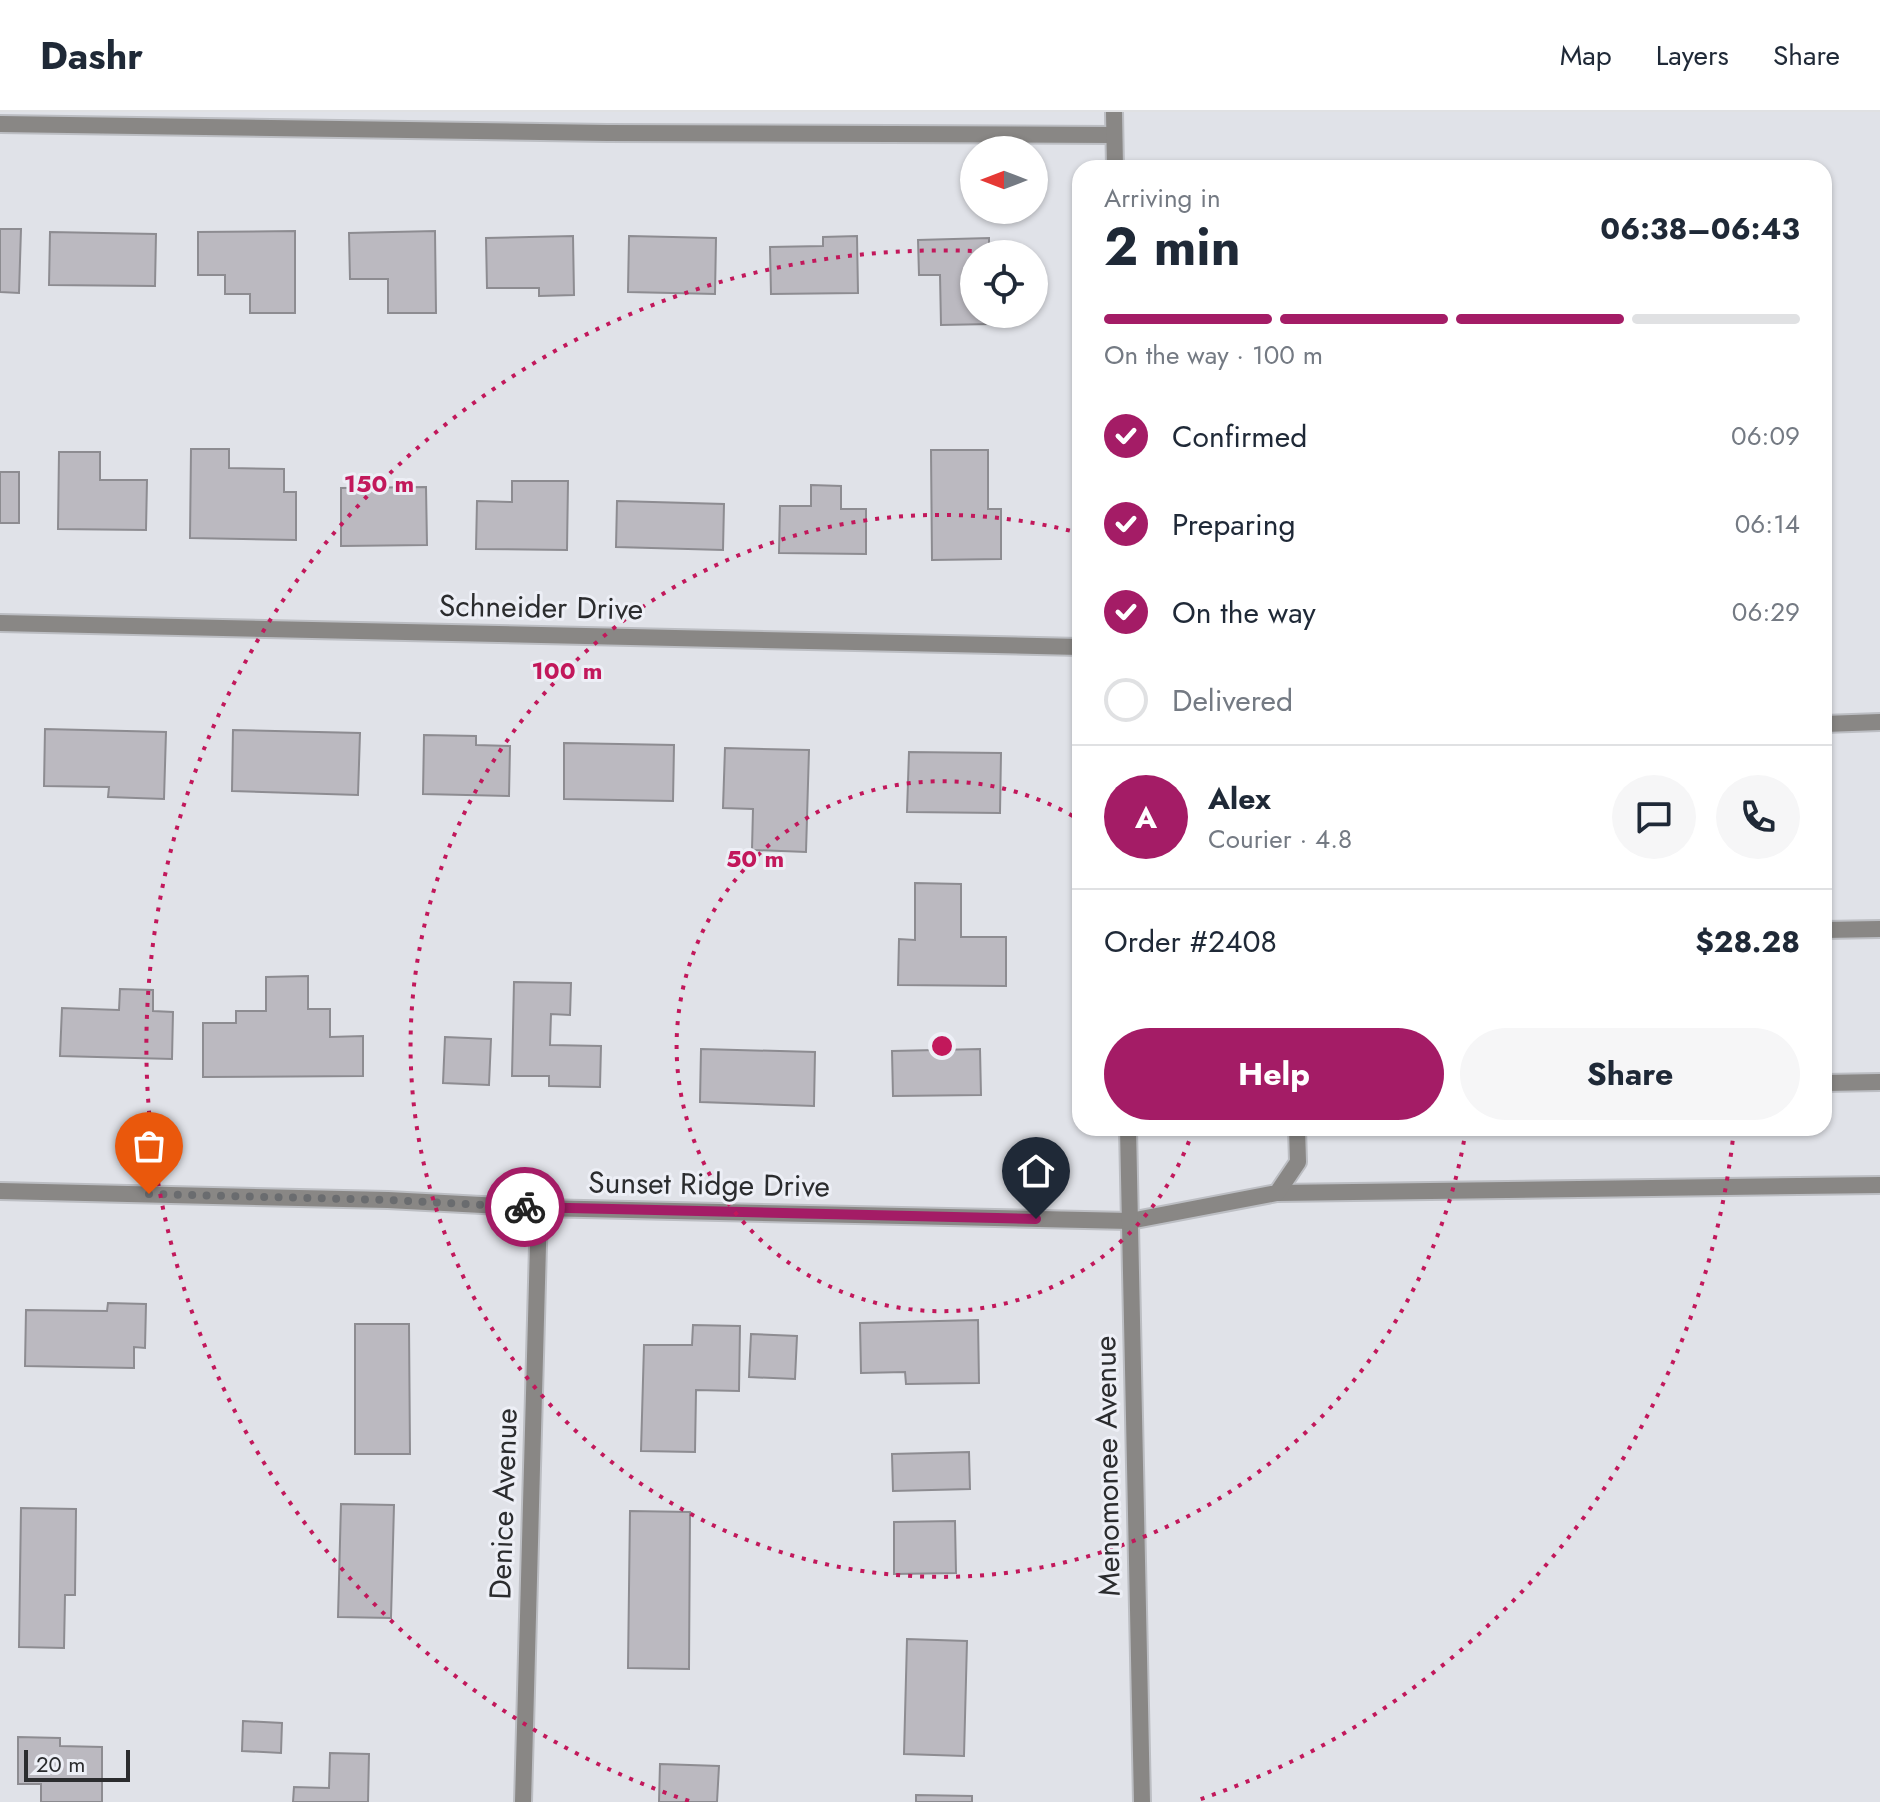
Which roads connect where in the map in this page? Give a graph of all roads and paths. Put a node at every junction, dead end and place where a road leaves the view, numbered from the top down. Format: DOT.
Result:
graph roads {
  1 [pos="1114,112"];
  2 [pos="0,124"];
  3 [pos="1114,135"];
  4 [pos="1115,160"];
  5 [pos="0,623"];
  6 [pos="1072,647"];
  7 [pos="1880,722"];
  8 [pos="1832,724"];
  9 [pos="1880,929"];
  10 [pos="1832,930"];
  11 [pos="1880,1082"];
  12 [pos="1832,1083"];
  13 [pos="1128,1136"];
  14 [pos="1297,1136"];
  15 [pos="1880,1185"];
  16 [pos="0,1191"];
  17 [pos="1277,1193"];
  18 [pos="539,1208"];
  19 [pos="1130,1221"];
  20 [pos="523,1802"];
  21 [pos="1142,1802"];
  1 -- 3 [label="street"];
  2 -- 3 [label="street"];
  3 -- 4 [label="street"];
  5 -- 6 [label="street, Schneider Drive"];
  7 -- 8 [label="street"];
  9 -- 10 [label="street"];
  11 -- 12 [label="street"];
  13 -- 19 [label="street, Menomonee Avenue"];
  14 -- 17 [label="street"];
  15 -- 17 [label="street, Sunset Ridge Drive"];
  16 -- 18 [label="street, Sunset Ridge Drive"];
  17 -- 19 [label="street, Sunset Ridge Drive"];
  18 -- 19 [label="street, Sunset Ridge Drive"];
  18 -- 20 [label="street, Denice Avenue"];
  19 -- 21 [label="street, Menomonee Avenue"];
}
